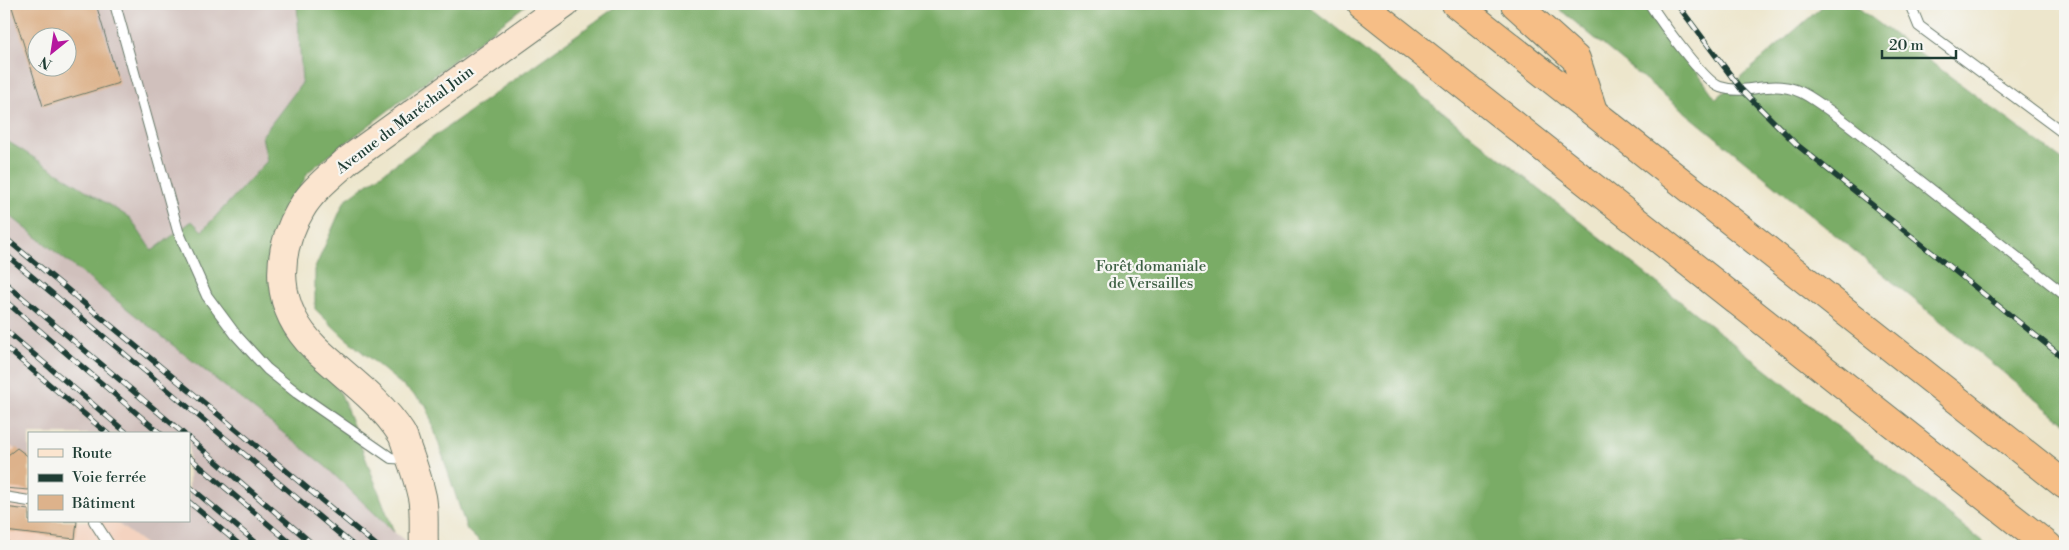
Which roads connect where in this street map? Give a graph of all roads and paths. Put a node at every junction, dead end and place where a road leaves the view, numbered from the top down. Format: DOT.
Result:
graph roads {
  1 [pos="115,4"];
  2 [pos="565,4"];
  3 [pos="1361,4"];
  4 [pos="1456,4"];
  5 [pos="1515,4"];
  6 [pos="1650,4"];
  7 [pos="1910,4"];
  8 [pos="1592,111"];
  9 [pos="2065,134"];
  10 [pos="2065,295"];
  11 [pos="411,459"];
  12 [pos="2065,485"];
  13 [pos="4,497"];
  14 [pos="28,501"];
  15 [pos="95,522"];
  16 [pos="110,546"];
  17 [pos="424,546"];
  18 [pos="2048,546"];
  1 -- 11 [label="lane"];
  2 -- 11 [label="street, Avenue du Maréchal Juin"];
  3 -- 18 [label="highway"];
  4 -- 8 [label="highway"];
  5 -- 8 [label="highway"];
  6 -- 10 [label="lane"];
  7 -- 9 [label="lane"];
  8 -- 12 [label="highway"];
  11 -- 17 [label="street, Avenue du Maréchal Juin"];
  13 -- 14 [label="lane"];
  15 -- 16 [label="lane"];
}
